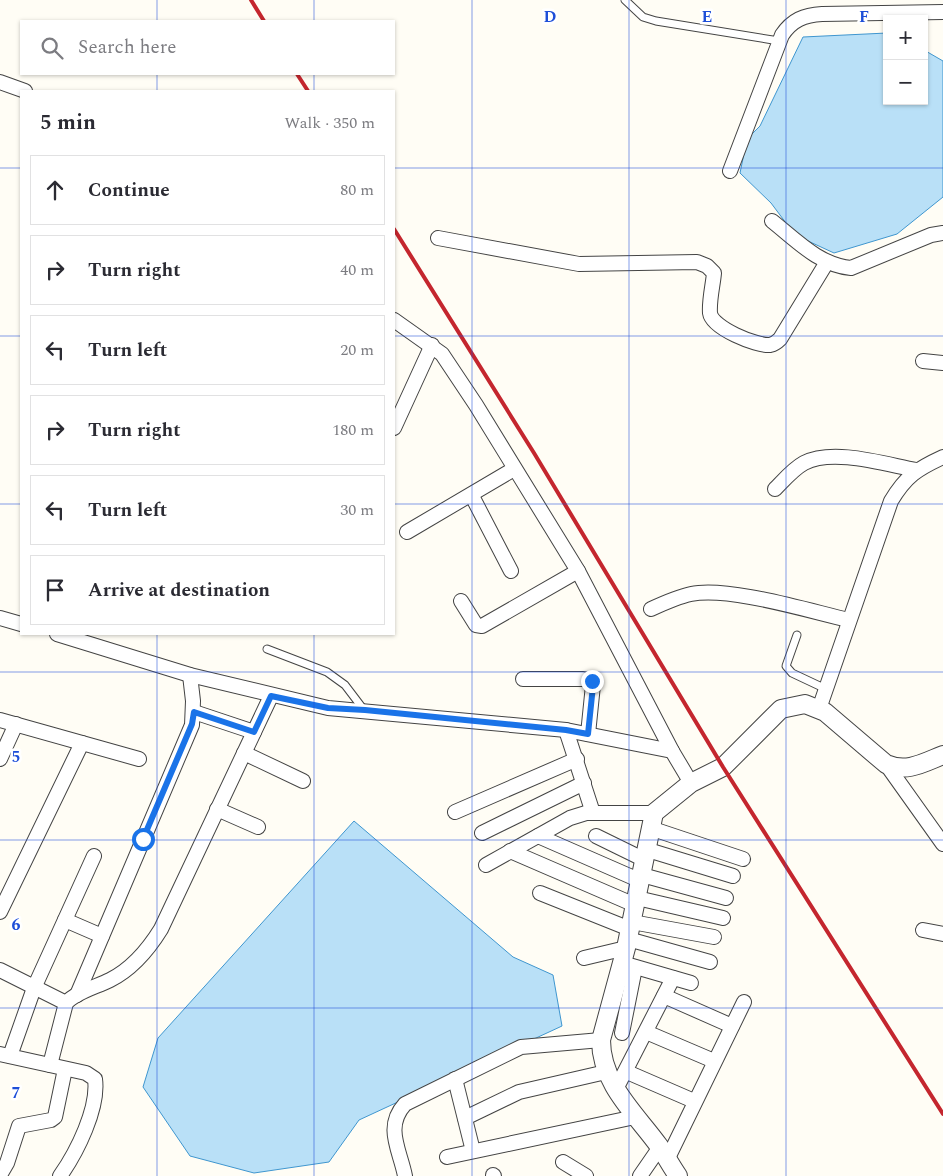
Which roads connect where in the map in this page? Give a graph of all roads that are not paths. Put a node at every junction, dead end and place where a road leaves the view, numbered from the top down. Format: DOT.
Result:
graph roads {
  1 [pos="625,0"];
  2 [pos="943,12"];
  3 [pos="779,41"];
  4 [pos="0,82"];
  5 [pos="21,90"];
  6 [pos="730,171"];
  7 [pos="772,221"];
  8 [pos="943,233"];
  9 [pos="438,238"];
  10 [pos="827,262"];
  11 [pos="395,321"];
  12 [pos="432,345"];
  13 [pos="923,361"];
  14 [pos="943,363"];
  15 [pos="395,426"];
  16 [pos="943,456"];
  17 [pos="514,469"];
  18 [pos="916,470"];
  19 [pos="775,489"];
  20 [pos="472,496"];
  21 [pos="407,532"];
  22 [pos="511,571"];
  23 [pos="578,571"];
  24 [pos="461,600"];
  25 [pos="651,609"];
  26 [pos="0,618"];
  27 [pos="849,620"];
  28 [pos="20,624"];
  29 [pos="797,635"];
  30 [pos="73,636"];
  31 [pos="267,649"];
  32 [pos="190,675"];
  33 [pos="523,679"];
  34 [pos="826,689"];
  35 [pos="271,696"];
  36 [pos="819,709"];
  37 [pos="365,710"];
  38 [pos="194,712"];
  39 [pos="0,720"];
  40 [pos="16,724"];
  41 [pos="566,730"];
  42 [pos="254,732"];
  43 [pos="588,734"];
  44 [pos="82,743"];
  45 [pos="672,750"];
  46 [pos="244,753"];
  47 [pos="943,755"];
  48 [pos="577,758"];
  49 [pos="0,759"];
  50 [pos="139,759"];
  51 [pos="886,764"];
  52 [pos="303,782"];
  53 [pos="584,783"];
  54 [pos="691,783"];
  55 [pos="217,809"];
  56 [pos="455,812"];
  57 [pos="593,812"];
  58 [pos="652,821"];
  59 [pos="258,827"];
  60 [pos="482,833"];
  61 [pos="538,836"];
  62 [pos="596,836"];
  63 [pos="943,844"];
  64 [pos="510,851"];
  65 [pos="94,856"];
  66 [pos="743,859"];
  67 [pos="486,865"];
  68 [pos="644,866"];
  69 [pos="733,876"];
  70 [pos="540,893"];
  71 [pos="726,898"];
  72 [pos="0,912"];
  73 [pos="723,918"];
  74 [pos="65,920"];
  75 [pos="923,930"];
  76 [pos="631,934"];
  77 [pos="943,934"];
  78 [pos="102,936"];
  79 [pos="714,938"];
  80 [pos="584,958"];
  81 [pos="710,962"];
  82 [pos="0,970"];
  83 [pos="673,978"];
  84 [pos="691,983"];
  85 [pos="34,988"];
  86 [pos="664,996"];
  87 [pos="71,999"];
  88 [pos="744,1002"];
  89 [pos="732,1026"];
  90 [pos="646,1032"];
  91 [pos="622,1033"];
  92 [pos="601,1040"];
  93 [pos="5,1055"];
  94 [pos="714,1061"];
  95 [pos="50,1065"];
  96 [pos="65,1068"];
  97 [pos="606,1072"];
  98 [pos="627,1072"];
  99 [pos="455,1079"];
  100 [pos="616,1089"];
  101 [pos="694,1101"];
  102 [pos="635,1117"];
  103 [pos="465,1118"];
  104 [pos="474,1151"];
  105 [pos="663,1154"];
  106 [pos="446,1157"];
  107 [pos="563,1162"];
  108 [pos="0,1175"];
  109 [pos="60,1176"];
  110 [pos="405,1176"];
  111 [pos="586,1176"];
  112 [pos="640,1176"];
  113 [pos="678,1176"];
  1 -- 3 [label="lane"];
  2 -- 3 [label="street"];
  3 -- 6 [label="street"];
  4 -- 5 [label="street"];
  7 -- 10 [label="street"];
  8 -- 10 [label="street"];
  9 -- 10 [label="street"];
  11 -- 12 [label="street"];
  12 -- 15 [label="street"];
  12 -- 17 [label="street"];
  13 -- 14 [label="street"];
  16 -- 18 [label="street"];
  17 -- 20 [label="street"];
  17 -- 23 [label="street"];
  18 -- 19 [label="street"];
  18 -- 27 [label="street"];
  20 -- 21 [label="street"];
  20 -- 22 [label="street"];
  23 -- 24 [label="street"];
  23 -- 45 [label="street"];
  25 -- 27 [label="street"];
  26 -- 28 [label="street"];
  27 -- 34 [label="street"];
  29 -- 34 [label="lane"];
  30 -- 32 [label="street"];
  31 -- 37 [label="lane"];
  32 -- 35 [label="street"];
  32 -- 38 [label="street"];
  33 -- 43 [label="street"];
  34 -- 36 [label="street"];
  35 -- 37 [label="street"];
  35 -- 42 [label="street"];
  36 -- 51 [label="street"];
  36 -- 54 [label="street"];
  37 -- 41 [label="street"];
  38 -- 42 [label="street"];
  38 -- 78 [label="street"];
  39 -- 40 [label="street"];
  40 -- 44 [label="street"];
  40 -- 49 [label="street"];
  41 -- 43 [label="street"];
  41 -- 48 [label="street"];
  42 -- 46 [label="street"];
  43 -- 45 [label="street"];
  44 -- 50 [label="street"];
  44 -- 72 [label="street"];
  45 -- 54 [label="street"];
  46 -- 52 [label="street"];
  46 -- 55 [label="street"];
  47 -- 51 [label="street"];
  48 -- 53 [label="street"];
  48 -- 56 [label="street"];
  51 -- 63 [label="street"];
  53 -- 57 [label="street"];
  53 -- 60 [label="street"];
  54 -- 58 [label="street"];
  55 -- 59 [label="street"];
  55 -- 87 [label="street"];
  57 -- 58 [label="street"];
  57 -- 61 [label="street"];
  58 -- 66 [label="street"];
  58 -- 68 [label="street"];
  61 -- 64 [label="street"];
  61 -- 68 [label="street"];
  62 -- 68 [label="street"];
  64 -- 67 [label="street"];
  64 -- 76 [label="street"];
  65 -- 74 [label="street"];
  68 -- 69 [label="street"];
  68 -- 71 [label="street"];
  68 -- 76 [label="street"];
  70 -- 76 [label="street"];
  73 -- 76 [label="street"];
  74 -- 78 [label="street"];
  74 -- 85 [label="street"];
  75 -- 77 [label="street"];
  76 -- 79 [label="street"];
  76 -- 80 [label="street"];
  76 -- 81 [label="street"];
  76 -- 83 [label="street"];
  76 -- 91 [label="street"];
  76 -- 92 [label="street"];
  78 -- 87 [label="street"];
  82 -- 85 [label="street"];
  83 -- 84 [label="street"];
  83 -- 86 [label="street"];
  85 -- 87 [label="street"];
  85 -- 93 [label="street"];
  86 -- 89 [label="street"];
  86 -- 90 [label="street"];
  87 -- 95 [label="street"];
  88 -- 89 [label="street"];
  89 -- 94 [label="street"];
  90 -- 94 [label="street"];
  90 -- 98 [label="street"];
  92 -- 97 [label="street"];
  92 -- 99 [label="street"];
  93 -- 95 [label="street"];
  94 -- 101 [label="street"];
  95 -- 96 [label="street"];
  96 -- 108 [label="street"];
  96 -- 109 [label="street"];
  97 -- 100 [label="street"];
  97 -- 103 [label="street"];
  98 -- 100 [label="street"];
  98 -- 101 [label="street"];
  99 -- 103 [label="street"];
  99 -- 110 [label="street"];
  100 -- 102 [label="street"];
  101 -- 105 [label="street"];
  102 -- 104 [label="street"];
  102 -- 105 [label="street"];
  103 -- 104 [label="street"];
  104 -- 106 [label="street"];
  105 -- 112 [label="street"];
  105 -- 113 [label="street"];
  107 -- 111 [label="street"];
}
